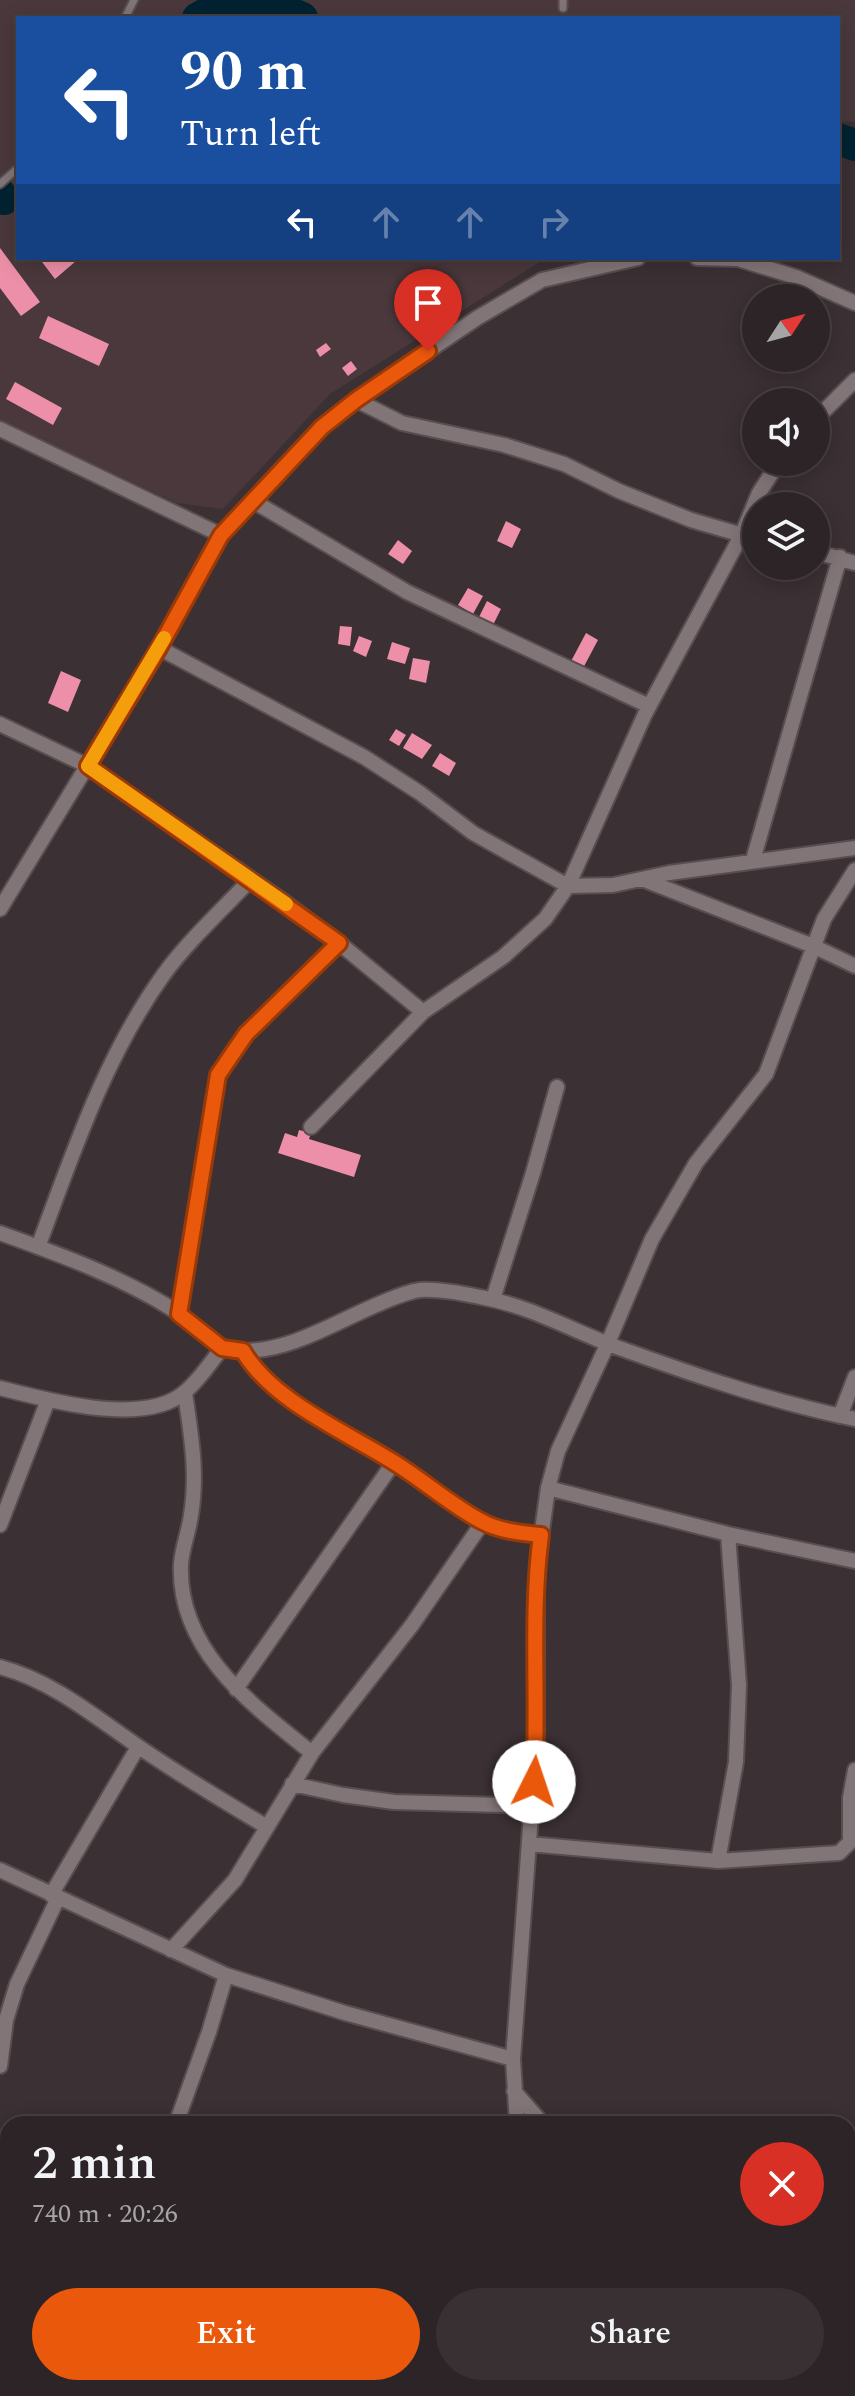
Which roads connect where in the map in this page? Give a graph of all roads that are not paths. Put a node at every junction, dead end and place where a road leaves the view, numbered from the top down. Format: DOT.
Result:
graph roads {
  1 [pos="16,170"];
  2 [pos="0,184"];
  3 [pos="629,260"];
  4 [pos="741,260"];
  5 [pos="855,303"];
  6 [pos="855,380"];
  7 [pos="356,400"];
  8 [pos="830,405"];
  9 [pos="0,429"];
  10 [pos="253,501"];
  11 [pos="221,535"];
  12 [pos="742,536"];
  13 [pos="742,548"];
  14 [pos="830,555"];
  15 [pos="840,557"];
  16 [pos="855,563"];
  17 [pos="159,648"];
  18 [pos="649,706"];
  19 [pos="0,724"];
  20 [pos="88,766"];
  21 [pos="855,848"];
  22 [pos="753,860"];
  23 [pos="855,870"];
  24 [pos="251,879"];
  25 [pos="642,879"];
  26 [pos="568,886"];
  27 [pos="0,909"];
  28 [pos="339,943"];
  29 [pos="813,946"];
  30 [pos="855,966"];
  31 [pos="423,1012"];
  32 [pos="557,1087"];
  33 [pos="311,1127"];
  34 [pos="0,1233"];
  35 [pos="38,1247"];
  36 [pos="493,1299"];
  37 [pos="179,1314"];
  38 [pos="608,1343"];
  39 [pos="222,1348"];
  40 [pos="243,1351"];
  41 [pos="855,1377"];
  42 [pos="0,1388"];
  43 [pos="185,1393"];
  44 [pos="48,1400"];
  45 [pos="848,1418"];
  46 [pos="394,1462"];
  47 [pos="548,1488"];
  48 [pos="483,1522"];
  49 [pos="0,1525"];
  50 [pos="728,1534"];
  51 [pos="541,1535"];
  52 [pos="855,1561"];
  53 [pos="0,1667"];
  54 [pos="236,1689"];
  55 [pos="138,1747"];
  56 [pos="312,1753"];
  57 [pos="855,1770"];
  58 [pos="292,1784"];
  59 [pos="852,1799"];
  60 [pos="532,1806"];
  61 [pos="267,1827"];
  62 [pos="529,1844"];
  63 [pos="718,1861"];
  64 [pos="0,1870"];
  65 [pos="55,1896"];
  66 [pos="171,1950"];
  67 [pos="226,1975"];
  68 [pos="513,2059"];
  69 [pos="0,2066"];
  70 [pos="514,2091"];
  71 [pos="179,2116"];
  72 [pos="516,2116"];
  73 [pos="536,2116"];
  1 -- 2 [label="lane"];
  3 -- 7 [label="street"];
  4 -- 5 [label="street"];
  6 -- 8 [label="street"];
  7 -- 10 [label="street"];
  7 -- 12 [label="street"];
  9 -- 11 [label="street"];
  10 -- 11 [label="street"];
  10 -- 18 [label="street"];
  11 -- 17 [label="street"];
  13 -- 18 [label="street"];
  14 -- 15 [label="street"];
  15 -- 16 [label="street"];
  15 -- 22 [label="street"];
  17 -- 20 [label="street"];
  17 -- 26 [label="street"];
  18 -- 26 [label="street"];
  19 -- 20 [label="street"];
  20 -- 24 [label="street"];
  20 -- 27 [label="street"];
  21 -- 22 [label="street"];
  22 -- 25 [label="street"];
  23 -- 29 [label="street"];
  24 -- 28 [label="street"];
  24 -- 35 [label="street"];
  25 -- 26 [label="street"];
  25 -- 29 [label="street"];
  26 -- 31 [label="street"];
  28 -- 31 [label="street"];
  28 -- 37 [label="street"];
  29 -- 30 [label="street"];
  29 -- 38 [label="street"];
  31 -- 33 [label="street"];
  32 -- 36 [label="street"];
  34 -- 35 [label="street"];
  35 -- 37 [label="street"];
  36 -- 38 [label="street"];
  36 -- 40 [label="street"];
  37 -- 39 [label="street"];
  38 -- 45 [label="street"];
  38 -- 47 [label="street"];
  39 -- 40 [label="street"];
  39 -- 43 [label="street"];
  40 -- 46 [label="street"];
  41 -- 45 [label="street"];
  42 -- 44 [label="street"];
  43 -- 44 [label="street"];
  43 -- 54 [label="street"];
  44 -- 49 [label="street"];
  46 -- 48 [label="street"];
  46 -- 54 [label="street"];
  47 -- 50 [label="street"];
  47 -- 51 [label="street"];
  48 -- 51 [label="street"];
  48 -- 56 [label="street"];
  50 -- 52 [label="street"];
  50 -- 63 [label="street"];
  51 -- 60 [label="street"];
  53 -- 55 [label="street"];
  54 -- 56 [label="street"];
  55 -- 61 [label="street"];
  55 -- 65 [label="street"];
  56 -- 58 [label="street"];
  57 -- 59 [label="street"];
  58 -- 60 [label="street"];
  58 -- 61 [label="street"];
  59 -- 63 [label="street"];
  60 -- 62 [label="street"];
  61 -- 66 [label="street"];
  62 -- 63 [label="street"];
  62 -- 68 [label="street"];
  64 -- 65 [label="street"];
  65 -- 66 [label="street"];
  65 -- 69 [label="street"];
  66 -- 67 [label="street"];
  67 -- 68 [label="street"];
  67 -- 71 [label="street"];
  68 -- 70 [label="street"];
  70 -- 72 [label="street"];
  70 -- 73 [label="street"];
}
